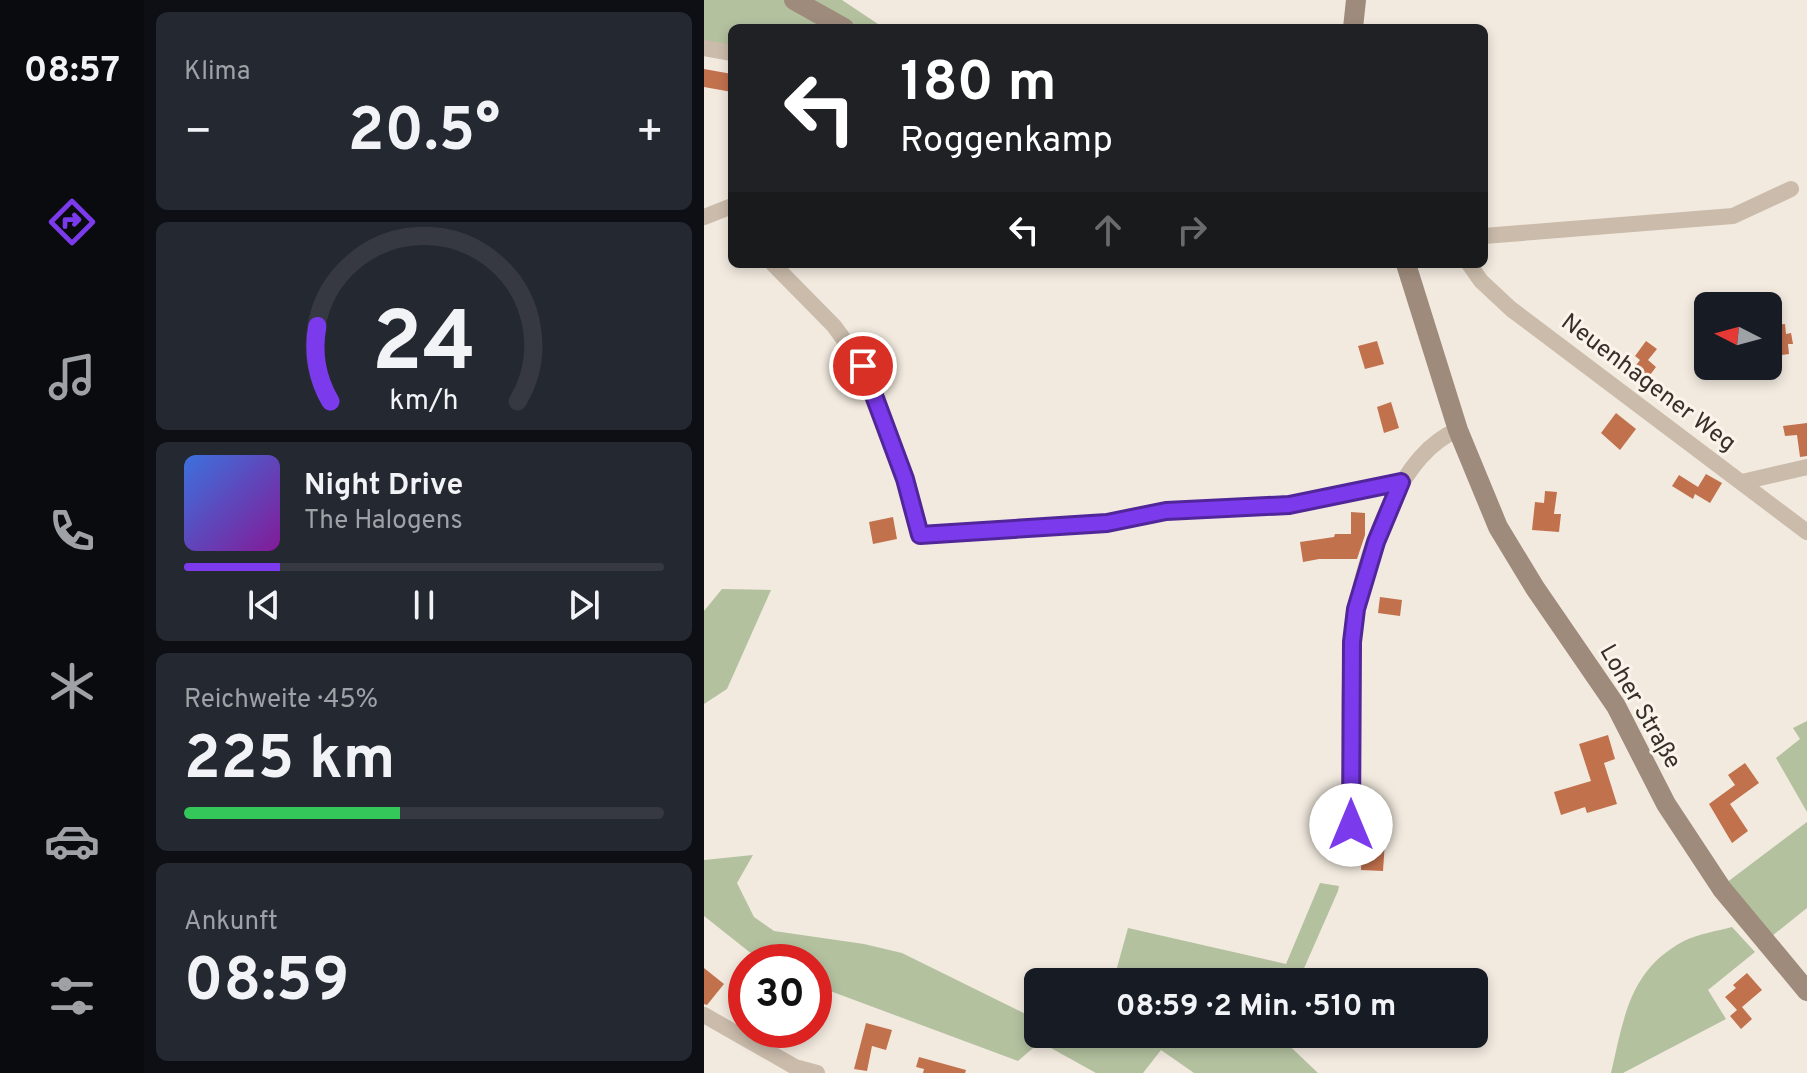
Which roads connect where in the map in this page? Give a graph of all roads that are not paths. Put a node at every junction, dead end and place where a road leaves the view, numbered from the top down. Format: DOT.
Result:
graph roads {
  1 [pos="794,0"];
  2 [pos="1356,0"];
  3 [pos="837,24"];
  4 [pos="1353,24"];
  5 [pos="704,48"];
  6 [pos="728,52"];
  7 [pos="1791,189"];
  8 [pos="1488,236"];
  9 [pos="777,268"];
  10 [pos="1407,268"];
  11 [pos="1472,268"];
  12 [pos="1458,430"];
  13 [pos="1807,467"];
  14 [pos="1401,482"];
  15 [pos="1742,482"];
  16 [pos="1807,532"];
  17 [pos="1351,825"];
  18 [pos="1807,991"];
  19 [pos="704,1015"];
  20 [pos="795,1070"];
  21 [pos="817,1073"];
  1 -- 3 [label="street"];
  2 -- 4 [label="street"];
  5 -- 6 [label="street"];
  7 -- 8 [label="street"];
  9 -- 14 [label="street"];
  10 -- 12 [label="street, Loher Straße"];
  11 -- 15 [label="street, Neuenhagener Weg"];
  12 -- 14 [label="street"];
  12 -- 18 [label="street, Loher Straße"];
  13 -- 15 [label="street"];
  14 -- 17 [label="street"];
  15 -- 16 [label="street, Neuenhagener Weg"];
  19 -- 20 [label="street"];
  20 -- 21 [label="street"];
}
